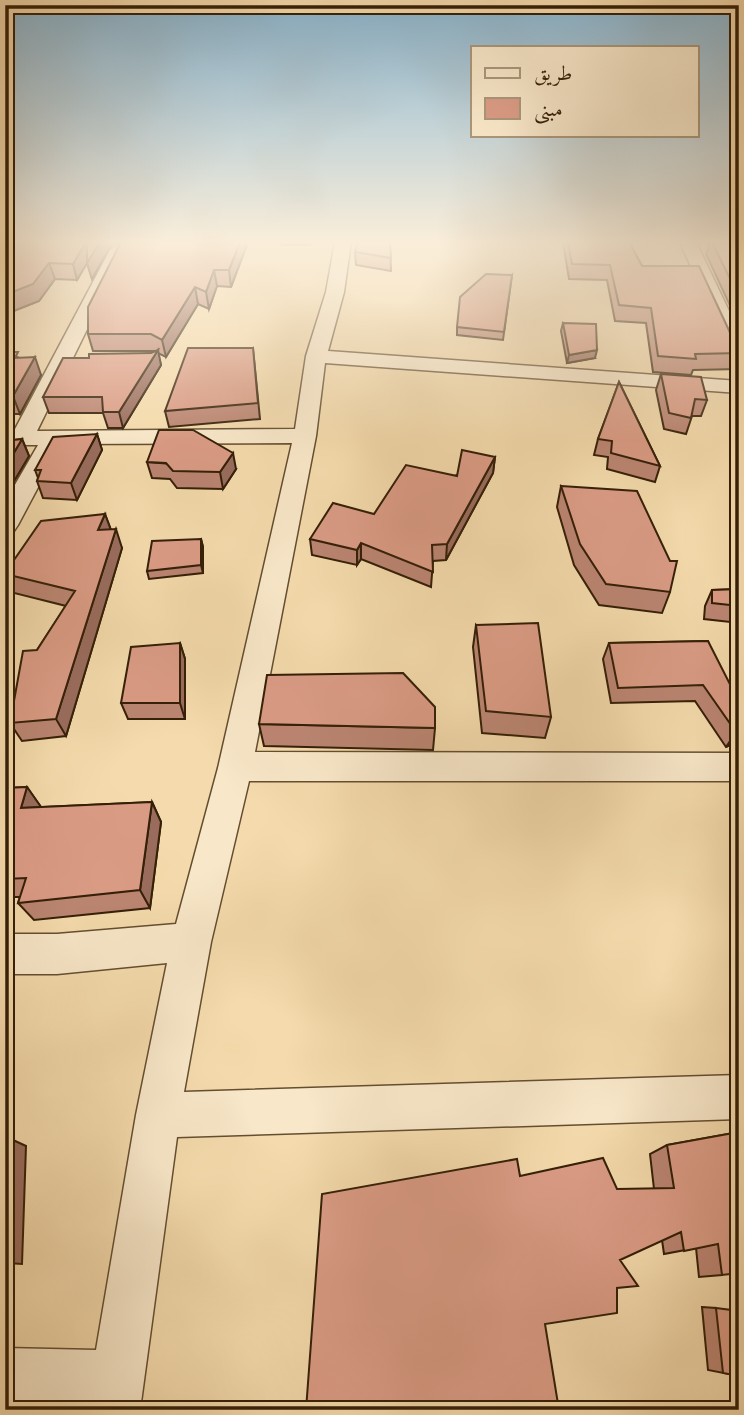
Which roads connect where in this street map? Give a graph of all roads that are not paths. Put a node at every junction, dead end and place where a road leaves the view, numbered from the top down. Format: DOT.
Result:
graph roads {
  1 [pos="89,308"];
  2 [pos="330,308"];
  3 [pos="718,308"];
  4 [pos="739,354"];
  5 [pos="316,356"];
  6 [pos="64,359"];
  7 [pos="90,359"];
  8 [pos="40,360"];
  9 [pos="739,387"];
  10 [pos="305,436"];
  11 [pos="14,438"];
  12 [pos="53,438"];
  13 [pos="5,525"];
  14 [pos="739,767"];
  15 [pos="235,768"];
  16 [pos="191,942"];
  17 [pos="5,954"];
  18 [pos="739,1097"];
  19 [pos="158,1115"];
  20 [pos="5,1375"];
  21 [pos="114,1393"];
  1 -- 6 [label="street"];
  2 -- 5 [label="street"];
  3 -- 4 [label="street"];
  5 -- 9 [label="street"];
  5 -- 10 [label="street"];
  6 -- 7 [label="street"];
  6 -- 8 [label="street"];
  6 -- 11 [label="street"];
  10 -- 12 [label="street"];
  10 -- 15 [label="street"];
  11 -- 12 [label="street"];
  12 -- 13 [label="street"];
  14 -- 15 [label="street"];
  15 -- 16 [label="street"];
  16 -- 17 [label="street"];
  16 -- 19 [label="street"];
  18 -- 19 [label="street"];
  19 -- 21 [label="street"];
  20 -- 21 [label="street"];
}
